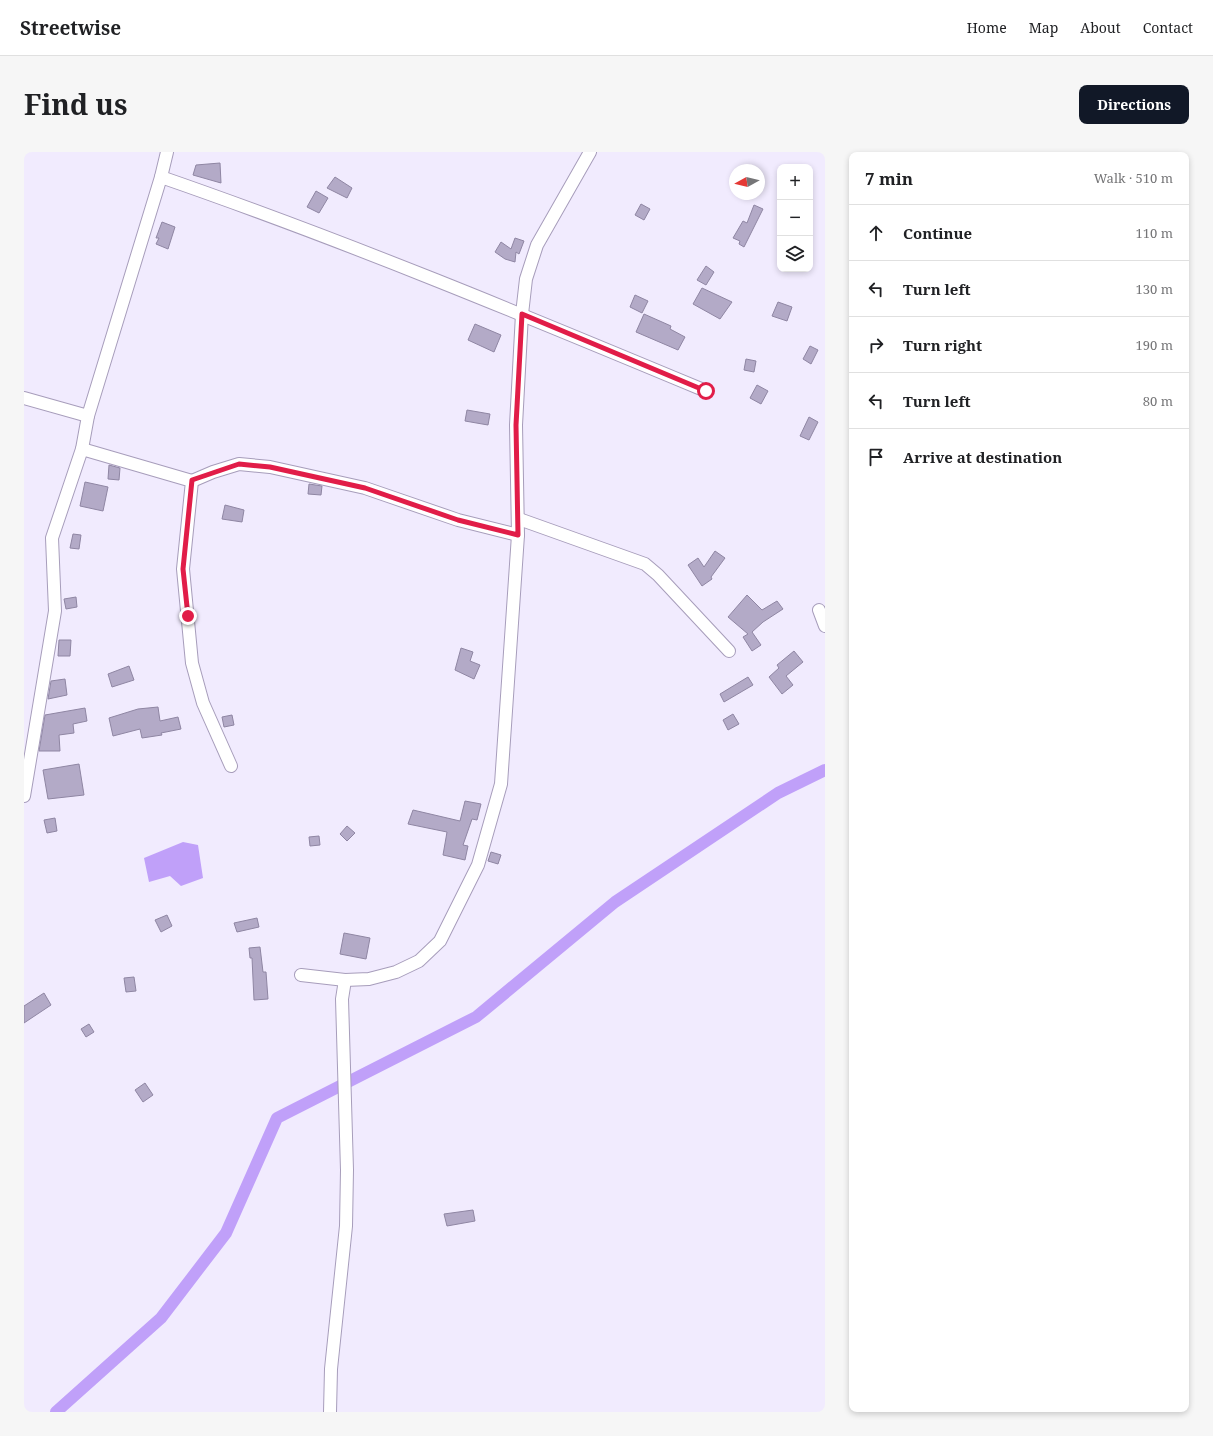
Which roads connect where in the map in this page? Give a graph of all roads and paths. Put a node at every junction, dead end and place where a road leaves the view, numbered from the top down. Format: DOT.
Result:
graph roads {
  1 [pos="167,152"];
  2 [pos="590,152"];
  3 [pos="161,177"];
  4 [pos="522,314"];
  5 [pos="706,391"];
  6 [pos="24,398"];
  7 [pos="88,416"];
  8 [pos="82,449"];
  9 [pos="192,480"];
  10 [pos="519,519"];
  11 [pos="518,535"];
  12 [pos="819,610"];
  13 [pos="825,626"];
  14 [pos="729,651"];
  15 [pos="231,766"];
  16 [pos="24,796"];
  17 [pos="301,975"];
  18 [pos="345,980"];
  19 [pos="330,1412"];
  1 -- 3 [label="street"];
  2 -- 4 [label="street"];
  3 -- 4 [label="street"];
  3 -- 7 [label="street"];
  4 -- 5 [label="street"];
  4 -- 10 [label="street"];
  6 -- 7 [label="street"];
  7 -- 8 [label="street"];
  8 -- 9 [label="street"];
  8 -- 16 [label="street"];
  9 -- 11 [label="street"];
  9 -- 15 [label="street"];
  10 -- 11 [label="street"];
  10 -- 14 [label="street"];
  11 -- 18 [label="street"];
  12 -- 13 [label="street"];
  17 -- 18 [label="street"];
  18 -- 19 [label="street"];
}
